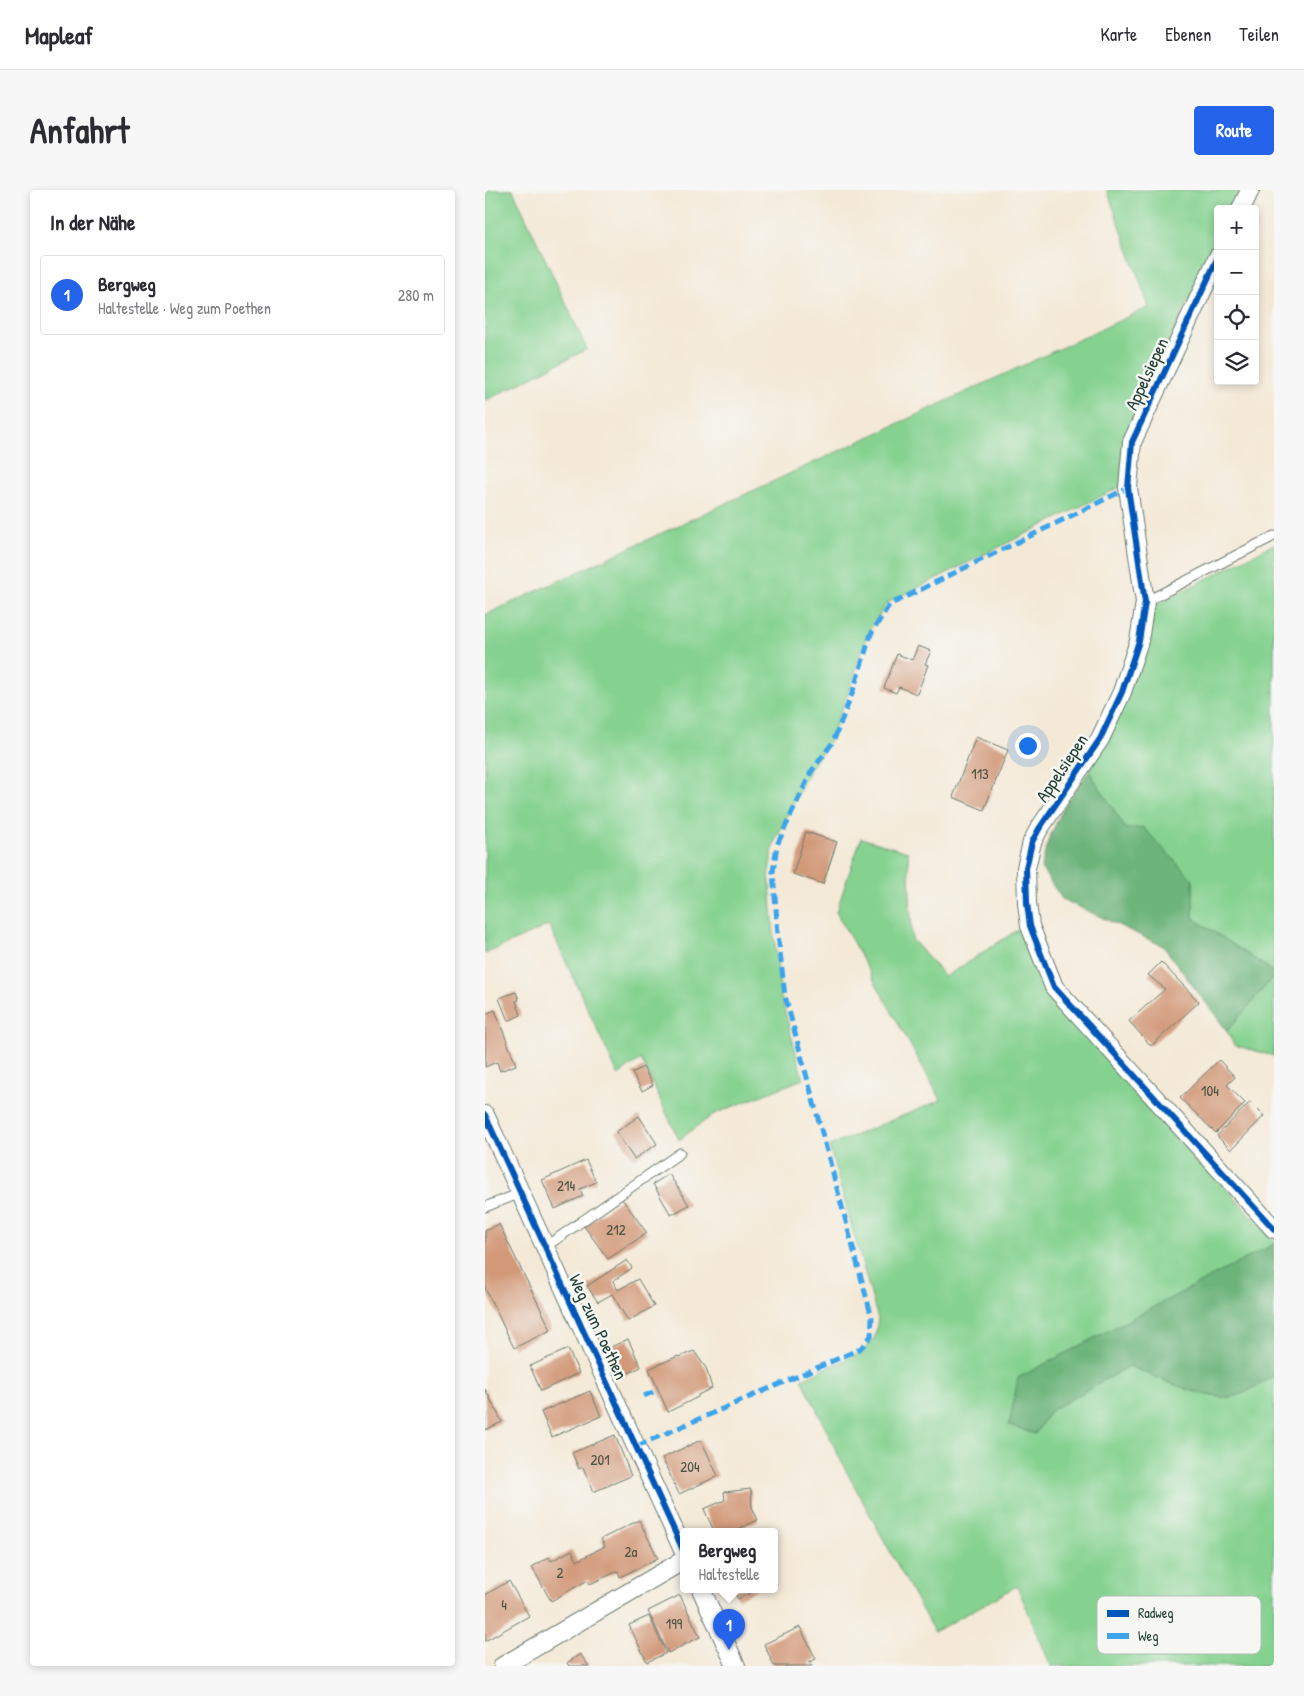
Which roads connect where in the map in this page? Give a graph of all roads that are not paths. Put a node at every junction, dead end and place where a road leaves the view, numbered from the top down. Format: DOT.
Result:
graph roads {
  1 [pos="1250,190"];
  2 [pos="1243,205"];
  3 [pos="1214,266"];
  4 [pos="1274,536"];
  5 [pos="1145,602"];
  6 [pos="485,1115"];
  7 [pos="680,1153"];
  8 [pos="521,1193"];
  9 [pos="485,1207"];
  10 [pos="1274,1229"];
  11 [pos="545,1247"];
  12 [pos="680,1543"];
  13 [pos="680,1562"];
  14 [pos="703,1593"];
  15 [pos="503,1666"];
  16 [pos="736,1666"];
  1 -- 2 [label="street"];
  3 -- 5 [label="street, Appelsiepen"];
  4 -- 5 [label="lane"];
  5 -- 10 [label="street, Appelsiepen"];
  6 -- 8 [label="street, Weg zum Poethen"];
  7 -- 11 [label="lane"];
  8 -- 9 [label="lane"];
  8 -- 11 [label="street, Weg zum Poethen"];
  11 -- 12 [label="street, Weg zum Poethen"];
  13 -- 15 [label="street"];
  14 -- 16 [label="street"];
}
